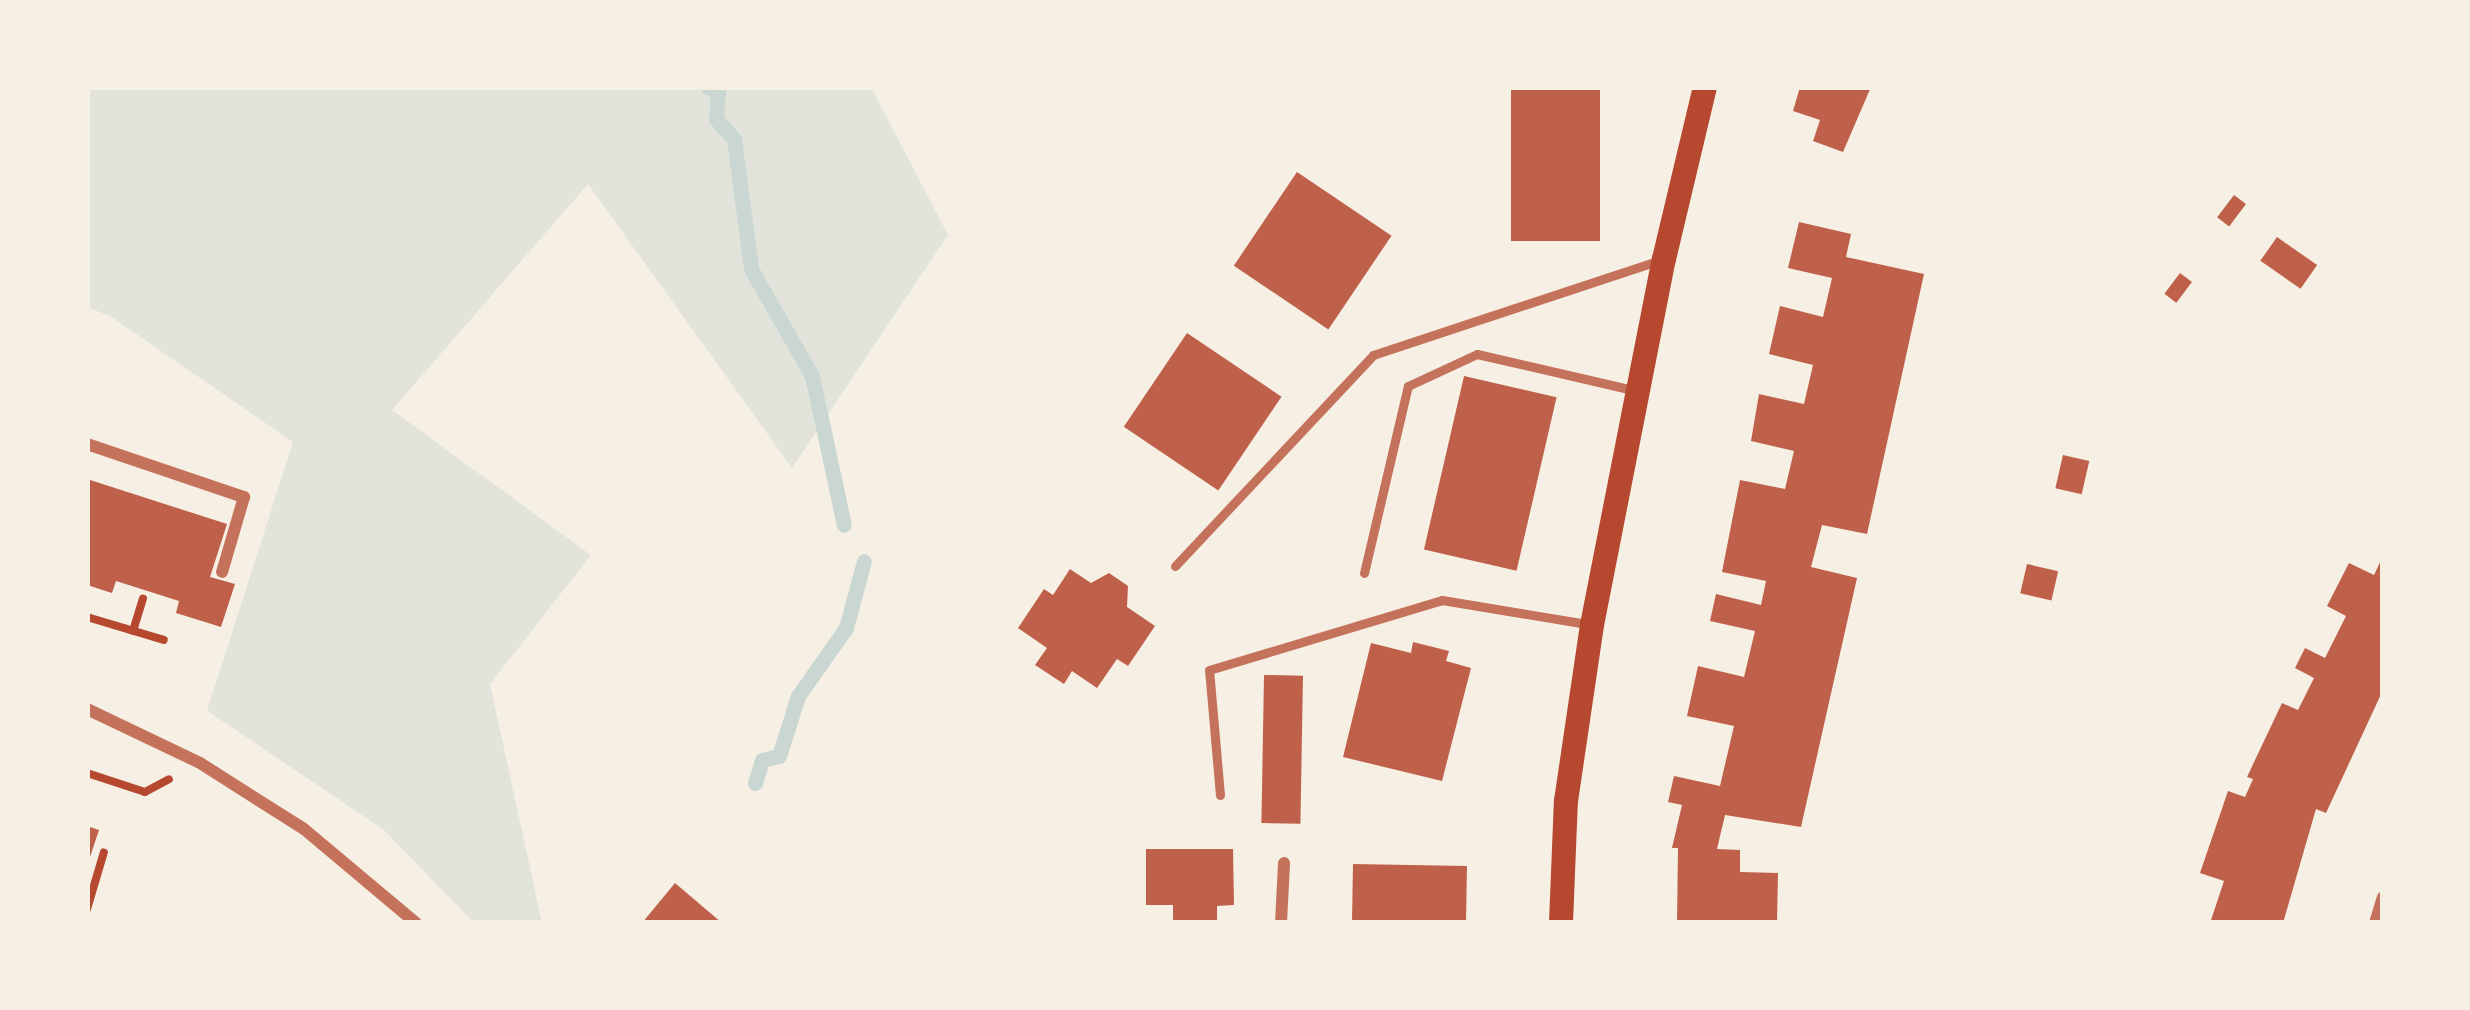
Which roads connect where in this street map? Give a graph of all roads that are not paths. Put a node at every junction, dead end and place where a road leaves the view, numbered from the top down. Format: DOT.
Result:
graph roads {
  1 [pos="1705,87"];
  2 [pos="1664,259"];
  3 [pos="1638,392"];
  4 [pos="87,444"];
  5 [pos="1174,566"];
  6 [pos="221,572"];
  7 [pos="1364,573"];
  8 [pos="1592,625"];
  9 [pos="87,709"];
  10 [pos="1220,795"];
  11 [pos="1284,863"];
  12 [pos="2383,897"];
  13 [pos="416,923"];
  14 [pos="1281,923"];
  15 [pos="1561,923"];
  16 [pos="2375,923"];
  1 -- 2 [label="main road"];
  2 -- 3 [label="main road"];
  2 -- 5 [label="lane"];
  3 -- 7 [label="lane"];
  3 -- 8 [label="main road"];
  4 -- 6 [label="street"];
  8 -- 10 [label="lane"];
  8 -- 15 [label="main road"];
  9 -- 13 [label="street"];
  11 -- 14 [label="street"];
  12 -- 16 [label="street"];
}
